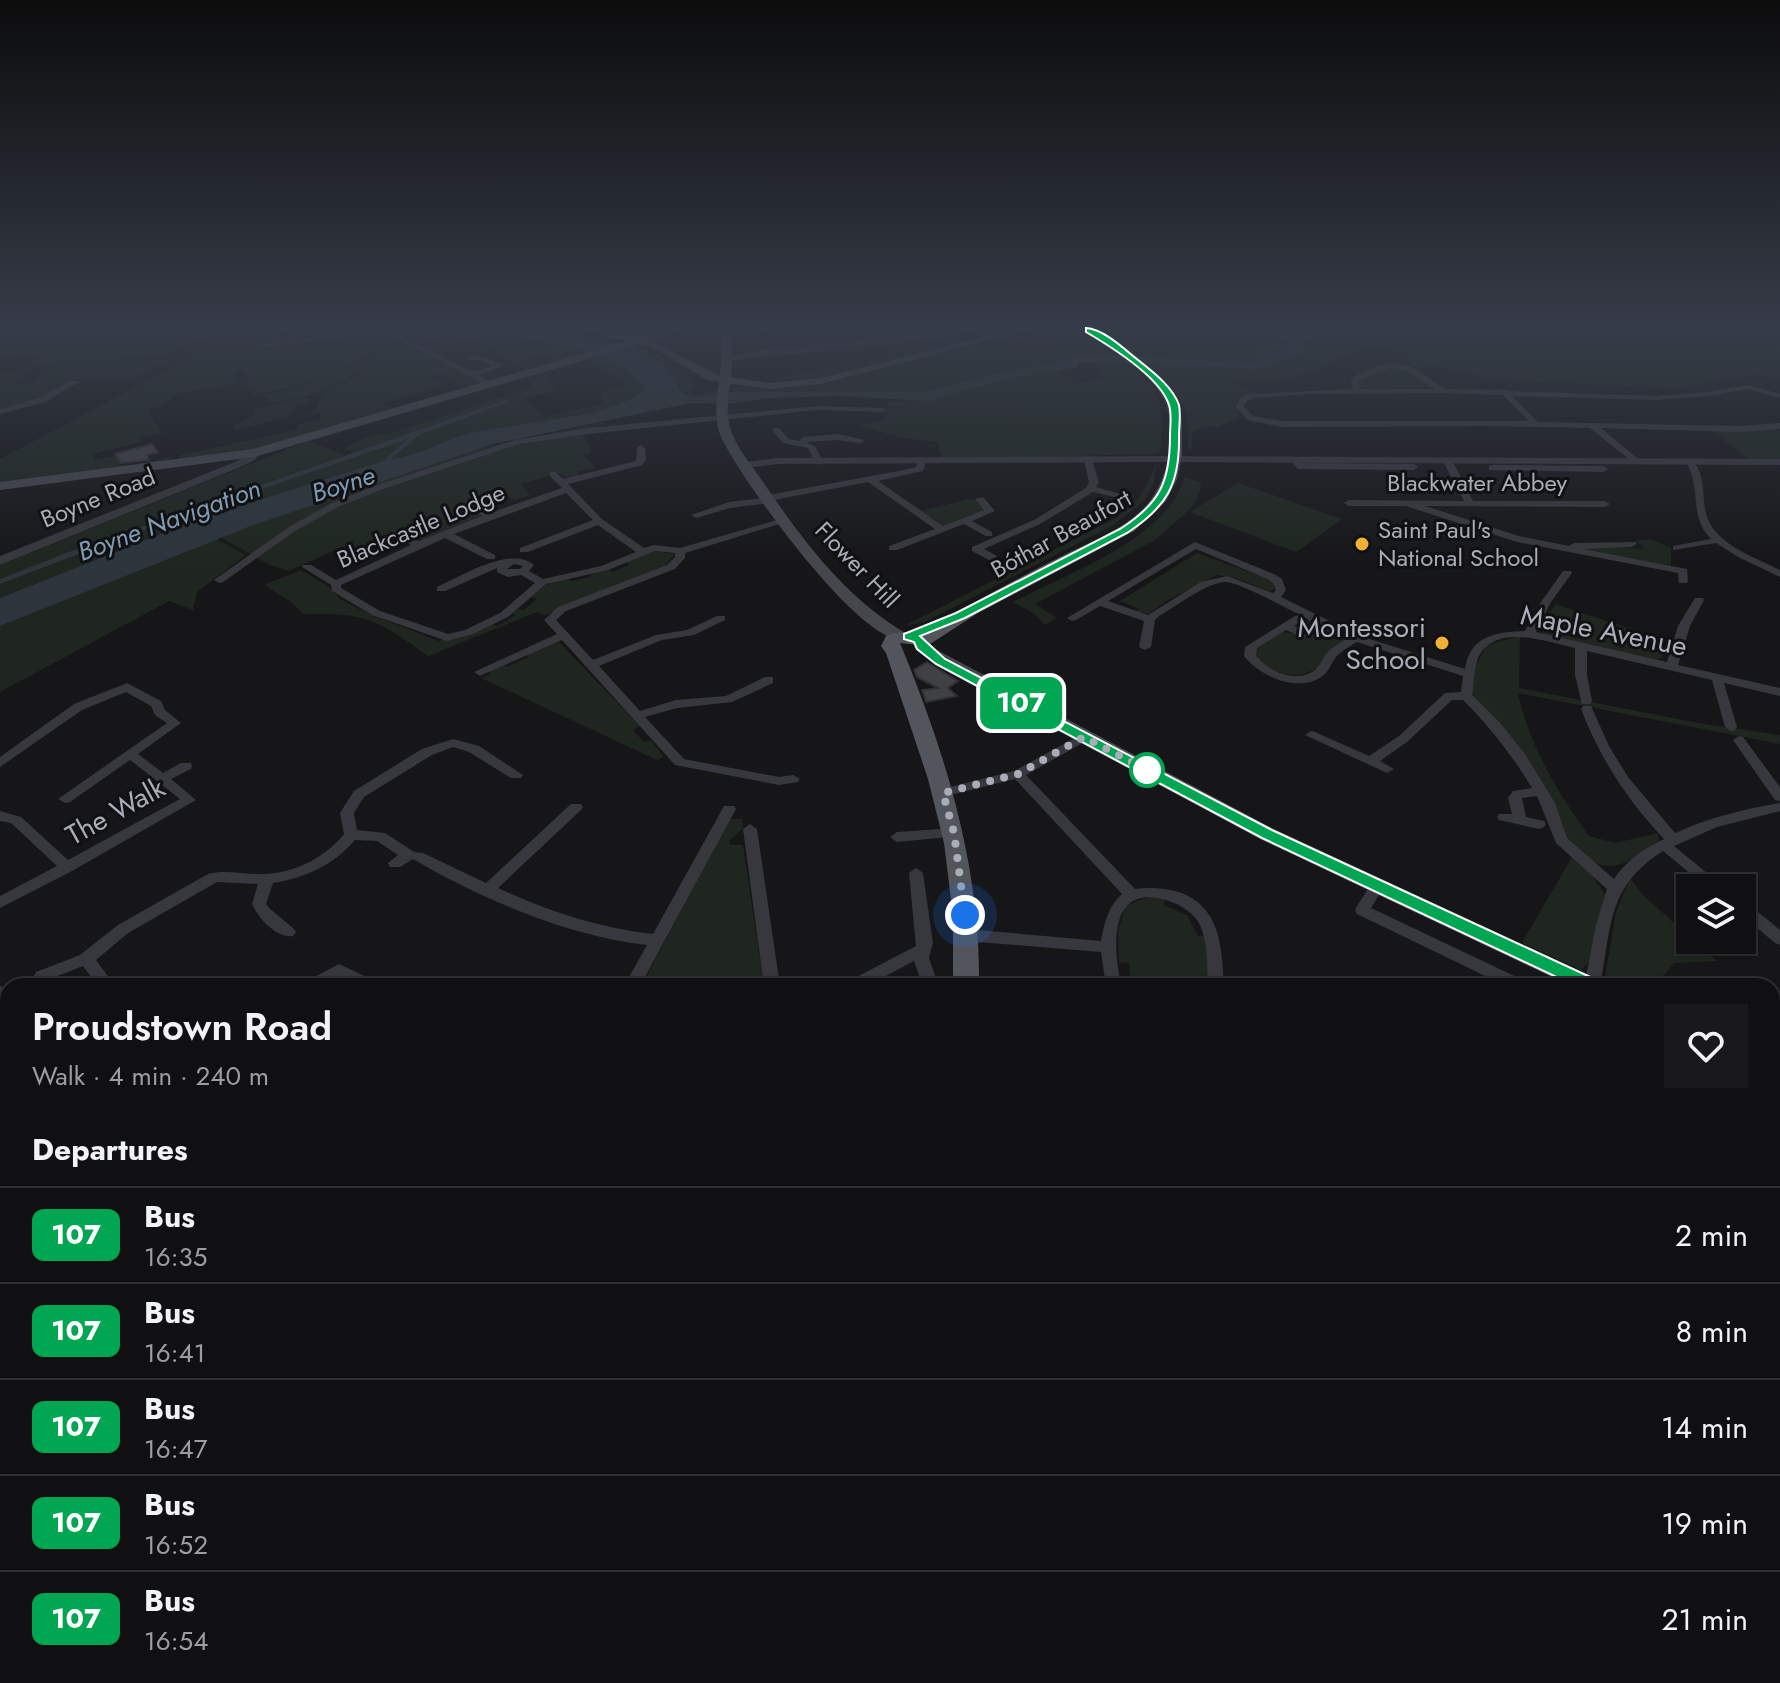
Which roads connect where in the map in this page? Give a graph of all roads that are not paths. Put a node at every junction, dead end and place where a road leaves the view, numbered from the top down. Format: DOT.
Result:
graph roads {
  1 [pos="406,409"];
  2 [pos="723,409"];
  3 [pos="808,409"];
  4 [pos="835,409"];
  5 [pos="1174,409"];
  6 [pos="1241,409"];
  7 [pos="1521,409"];
  8 [pos="883,410"];
  9 [pos="722,414"];
  10 [pos="1535,423"];
  11 [pos="1593,426"];
  12 [pos="1780,426"];
  13 [pos="776,430"];
  14 [pos="861,440"];
  15 [pos="809,442"];
  16 [pos="641,448"];
  17 [pos="736,450"];
  18 [pos="254,453"];
  19 [pos="1175,459"];
  20 [pos="1088,460"];
  21 [pos="777,461"];
  22 [pos="1295,461"];
  23 [pos="1447,461"];
  24 [pos="1635,461"];
  25 [pos="819,462"];
  26 [pos="922,462"];
  27 [pos="1690,462"];
  28 [pos="1780,462"];
  29 [pos="1541,464"];
  30 [pos="745,465"];
  31 [pos="1414,467"];
  32 [pos="1492,468"];
  33 [pos="1604,469"];
  34 [pos="553,474"];
  35 [pos="871,480"];
  36 [pos="565,485"];
  37 [pos="0,486"];
  38 [pos="1091,488"];
  39 [pos="768,499"];
  40 [pos="980,499"];
  41 [pos="1128,499"];
  42 [pos="468,502"];
  43 [pos="1349,503"];
  44 [pos="1406,503"];
  45 [pos="1470,503"];
  46 [pos="1605,504"];
  47 [pos="696,515"];
  48 [pos="489,517"];
  49 [pos="599,521"];
  50 [pos="784,521"];
  51 [pos="965,521"];
  52 [pos="943,530"];
  53 [pos="395,533"];
  54 [pos="446,534"];
  55 [pos="989,534"];
  56 [pos="1719,540"];
  57 [pos="1632,544"];
  58 [pos="419,545"];
  59 [pos="893,548"];
  60 [pos="1677,548"];
  61 [pos="524,550"];
  62 [pos="1573,550"];
  63 [pos="641,551"];
  64 [pos="680,551"];
  65 [pos="491,557"];
  66 [pos="993,558"];
  67 [pos="0,561"];
  68 [pos="307,567"];
  69 [pos="1567,573"];
  70 [pos="1780,574"];
  71 [pos="219,580"];
  72 [pos="1683,581"];
  73 [pos="542,582"];
  74 [pos="336,584"];
  75 [pos="441,589"];
  76 [pos="1274,598"];
  77 [pos="1699,600"];
  78 [pos="1099,602"];
  79 [pos="721,618"];
  80 [pos="1072,618"];
  81 [pos="1299,618"];
  82 [pos="1150,619"];
  83 [pos="1286,626"];
  84 [pos="1303,634"];
  85 [pos="1529,634"];
  86 [pos="563,636"];
  87 [pos="1356,638"];
  88 [pos="1581,646"];
  89 [pos="1145,647"];
  90 [pos="909,649"];
  91 [pos="591,665"];
  92 [pos="1671,667"];
  93 [pos="480,672"];
  94 [pos="1469,674"];
  95 [pos="1717,678"];
  96 [pos="769,680"];
  97 [pos="1780,692"];
  98 [pos="1466,696"];
  99 [pos="638,715"];
  100 [pos="1731,727"];
  101 [pos="1311,735"];
  102 [pos="1084,737"];
  103 [pos="1739,740"];
  104 [pos="130,754"];
  105 [pos="1371,761"];
  106 [pos="0,763"];
  107 [pos="186,766"];
  108 [pos="1387,769"];
  109 [pos="1018,774"];
  110 [pos="516,775"];
  111 [pos="163,778"];
  112 [pos="793,779"];
  113 [pos="1541,791"];
  114 [pos="943,793"];
  115 [pos="1780,797"];
  116 [pos="65,799"];
  117 [pos="576,807"];
  118 [pos="1780,807"];
  119 [pos="729,809"];
  120 [pos="0,816"];
  121 [pos="1504,817"];
  122 [pos="1520,820"];
  123 [pos="1539,824"];
  124 [pos="750,829"];
  125 [pos="954,833"];
  126 [pos="351,835"];
  127 [pos="897,837"];
  128 [pos="1669,844"];
  129 [pos="418,856"];
  130 [pos="395,863"];
  131 [pos="67,867"];
  132 [pos="916,873"];
  133 [pos="1702,874"];
  134 [pos="267,879"];
  135 [pos="1378,885"];
  136 [pos="1615,888"];
  137 [pos="488,889"];
  138 [pos="1132,895"];
  139 [pos="0,903"];
  140 [pos="1756,919"];
  141 [pos="288,932"];
  142 [pos="966,935"];
  143 [pos="1780,939"];
  144 [pos="658,940"];
  145 [pos="1109,947"];
  146 [pos="923,950"];
  147 [pos="86,959"];
  148 [pos="42,976"];
  149 [pos="101,978"];
  150 [pos="325,978"];
  151 [pos="355,978"];
  152 [pos="637,978"];
  153 [pos="771,978"];
  154 [pos="869,978"];
  155 [pos="927,978"];
  156 [pos="966,978"];
  157 [pos="1113,978"];
  158 [pos="1215,978"];
  159 [pos="1504,978"];
  160 [pos="1575,978"];
  161 [pos="1594,978"];
  1 -- 18 [label="main road"];
  2 -- 9 [label="main road"];
  3 -- 9 [label="street"];
  4 -- 8 [label="street"];
  5 -- 19 [label="main road, Bóthar Beaufort"];
  6 -- 10 [label="street"];
  7 -- 10 [label="street"];
  9 -- 17 [label="main road, Flower Hill"];
  9 -- 71 [label="street"];
  10 -- 11 [label="street"];
  11 -- 12 [label="street"];
  11 -- 24 [label="street"];
  13 -- 15 [label="street"];
  14 -- 15 [label="street"];
  15 -- 25 [label="street"];
  16 -- 36 [label="street, Blackcastle Lodge"];
  17 -- 21 [label="street"];
  17 -- 30 [label="main road, Flower Hill"];
  18 -- 37 [label="main road"];
  18 -- 67 [label="street, Boyne Road"];
  19 -- 20 [label="street"];
  19 -- 22 [label="street"];
  19 -- 90 [label="main road, Bóthar Beaufort"];
  20 -- 26 [label="street"];
  20 -- 38 [label="street"];
  21 -- 25 [label="street"];
  21 -- 30 [label="street"];
  22 -- 23 [label="street"];
  22 -- 31 [label="street"];
  23 -- 29 [label="street"];
  23 -- 45 [label="street"];
  24 -- 27 [label="street"];
  24 -- 29 [label="street"];
  25 -- 26 [label="street"];
  26 -- 35 [label="street"];
  27 -- 28 [label="street"];
  27 -- 56 [label="street"];
  29 -- 32 [label="street"];
  29 -- 33 [label="street"];
  30 -- 39 [label="main road, Flower Hill"];
  34 -- 36 [label="street"];
  35 -- 39 [label="street"];
  35 -- 52 [label="street"];
  36 -- 48 [label="street, Blackcastle Lodge"];
  36 -- 49 [label="street"];
  38 -- 41 [label="street"];
  38 -- 66 [label="street"];
  39 -- 47 [label="street"];
  39 -- 50 [label="main road, Flower Hill"];
  40 -- 51 [label="street"];
  42 -- 48 [label="street"];
  43 -- 44 [label="street, Blackwater Abbey"];
  44 -- 45 [label="street, Blackwater Abbey"];
  44 -- 62 [label="street"];
  45 -- 46 [label="street, Blackwater Abbey"];
  48 -- 54 [label="street, Blackcastle Lodge"];
  49 -- 61 [label="street"];
  49 -- 63 [label="street"];
  50 -- 64 [label="street"];
  50 -- 90 [label="main road, Flower Hill"];
  51 -- 52 [label="street"];
  51 -- 55 [label="street"];
  52 -- 59 [label="street"];
  53 -- 58 [label="street"];
  54 -- 58 [label="street, Blackcastle Lodge"];
  54 -- 65 [label="street"];
  56 -- 60 [label="street"];
  56 -- 70 [label="street"];
  57 -- 62 [label="street"];
  58 -- 74 [label="street, Blackcastle Lodge"];
  62 -- 72 [label="street"];
  63 -- 64 [label="street, Blackcastle Lodge"];
  63 -- 73 [label="street, Blackcastle Lodge"];
  64 -- 86 [label="street"];
  68 -- 74 [label="street"];
  69 -- 85 [label="street"];
  73 -- 74 [label="street, Blackcastle Lodge"];
  73 -- 75 [label="street"];
  76 -- 78 [label="street"];
  76 -- 82 [label="street"];
  76 -- 87 [label="street"];
  77 -- 92 [label="street"];
  78 -- 80 [label="street"];
  78 -- 82 [label="street"];
  79 -- 91 [label="street"];
  81 -- 83 [label="street"];
  82 -- 89 [label="street"];
  83 -- 84 [label="street"];
  83 -- 87 [label="street"];
  85 -- 88 [label="street, Maple Avenue"];
  85 -- 94 [label="street, Maple Avenue"];
  86 -- 91 [label="street"];
  86 -- 93 [label="street"];
  87 -- 94 [label="street"];
  88 -- 92 [label="street, Maple Avenue"];
  88 -- 128 [label="street"];
  90 -- 102 [label="main road, Flower Hill"];
  90 -- 114 [label="main road"];
  91 -- 99 [label="street"];
  92 -- 95 [label="street, Maple Avenue"];
  94 -- 98 [label="street, Maple Avenue"];
  95 -- 97 [label="street, Maple Avenue"];
  95 -- 100 [label="street"];
  96 -- 99 [label="street"];
  98 -- 105 [label="street"];
  98 -- 113 [label="street"];
  99 -- 112 [label="street"];
  101 -- 105 [label="street"];
  102 -- 109 [label="street"];
  102 -- 135 [label="main road, Flower Hill"];
  103 -- 115 [label="street"];
  104 -- 106 [label="street"];
  104 -- 111 [label="street, The Walk"];
  104 -- 116 [label="street"];
  105 -- 108 [label="street"];
  107 -- 111 [label="street"];
  109 -- 114 [label="street"];
  109 -- 138 [label="street"];
  110 -- 126 [label="street"];
  111 -- 131 [label="street, The Walk"];
  113 -- 122 [label="street"];
  113 -- 136 [label="street"];
  114 -- 125 [label="main road"];
  117 -- 137 [label="street"];
  118 -- 128 [label="street"];
  119 -- 144 [label="street"];
  120 -- 131 [label="street"];
  121 -- 122 [label="street"];
  122 -- 123 [label="street"];
  124 -- 153 [label="street"];
  125 -- 127 [label="street"];
  125 -- 142 [label="main road"];
  126 -- 130 [label="street"];
  126 -- 134 [label="street"];
  128 -- 133 [label="street"];
  128 -- 136 [label="street"];
  129 -- 137 [label="street"];
  131 -- 139 [label="street, The Walk"];
  132 -- 146 [label="street"];
  134 -- 141 [label="street"];
  134 -- 147 [label="street"];
  135 -- 159 [label="street"];
  135 -- 160 [label="main road, Flower Hill"];
  136 -- 161 [label="street"];
  137 -- 144 [label="street"];
  138 -- 145 [label="street"];
  138 -- 158 [label="street"];
  140 -- 143 [label="street"];
  142 -- 145 [label="street"];
  142 -- 156 [label="main road"];
  144 -- 152 [label="street"];
  145 -- 157 [label="street"];
  146 -- 154 [label="street"];
  146 -- 155 [label="street"];
  147 -- 148 [label="street"];
  147 -- 149 [label="street"];
  150 -- 151 [label="street"];
}
